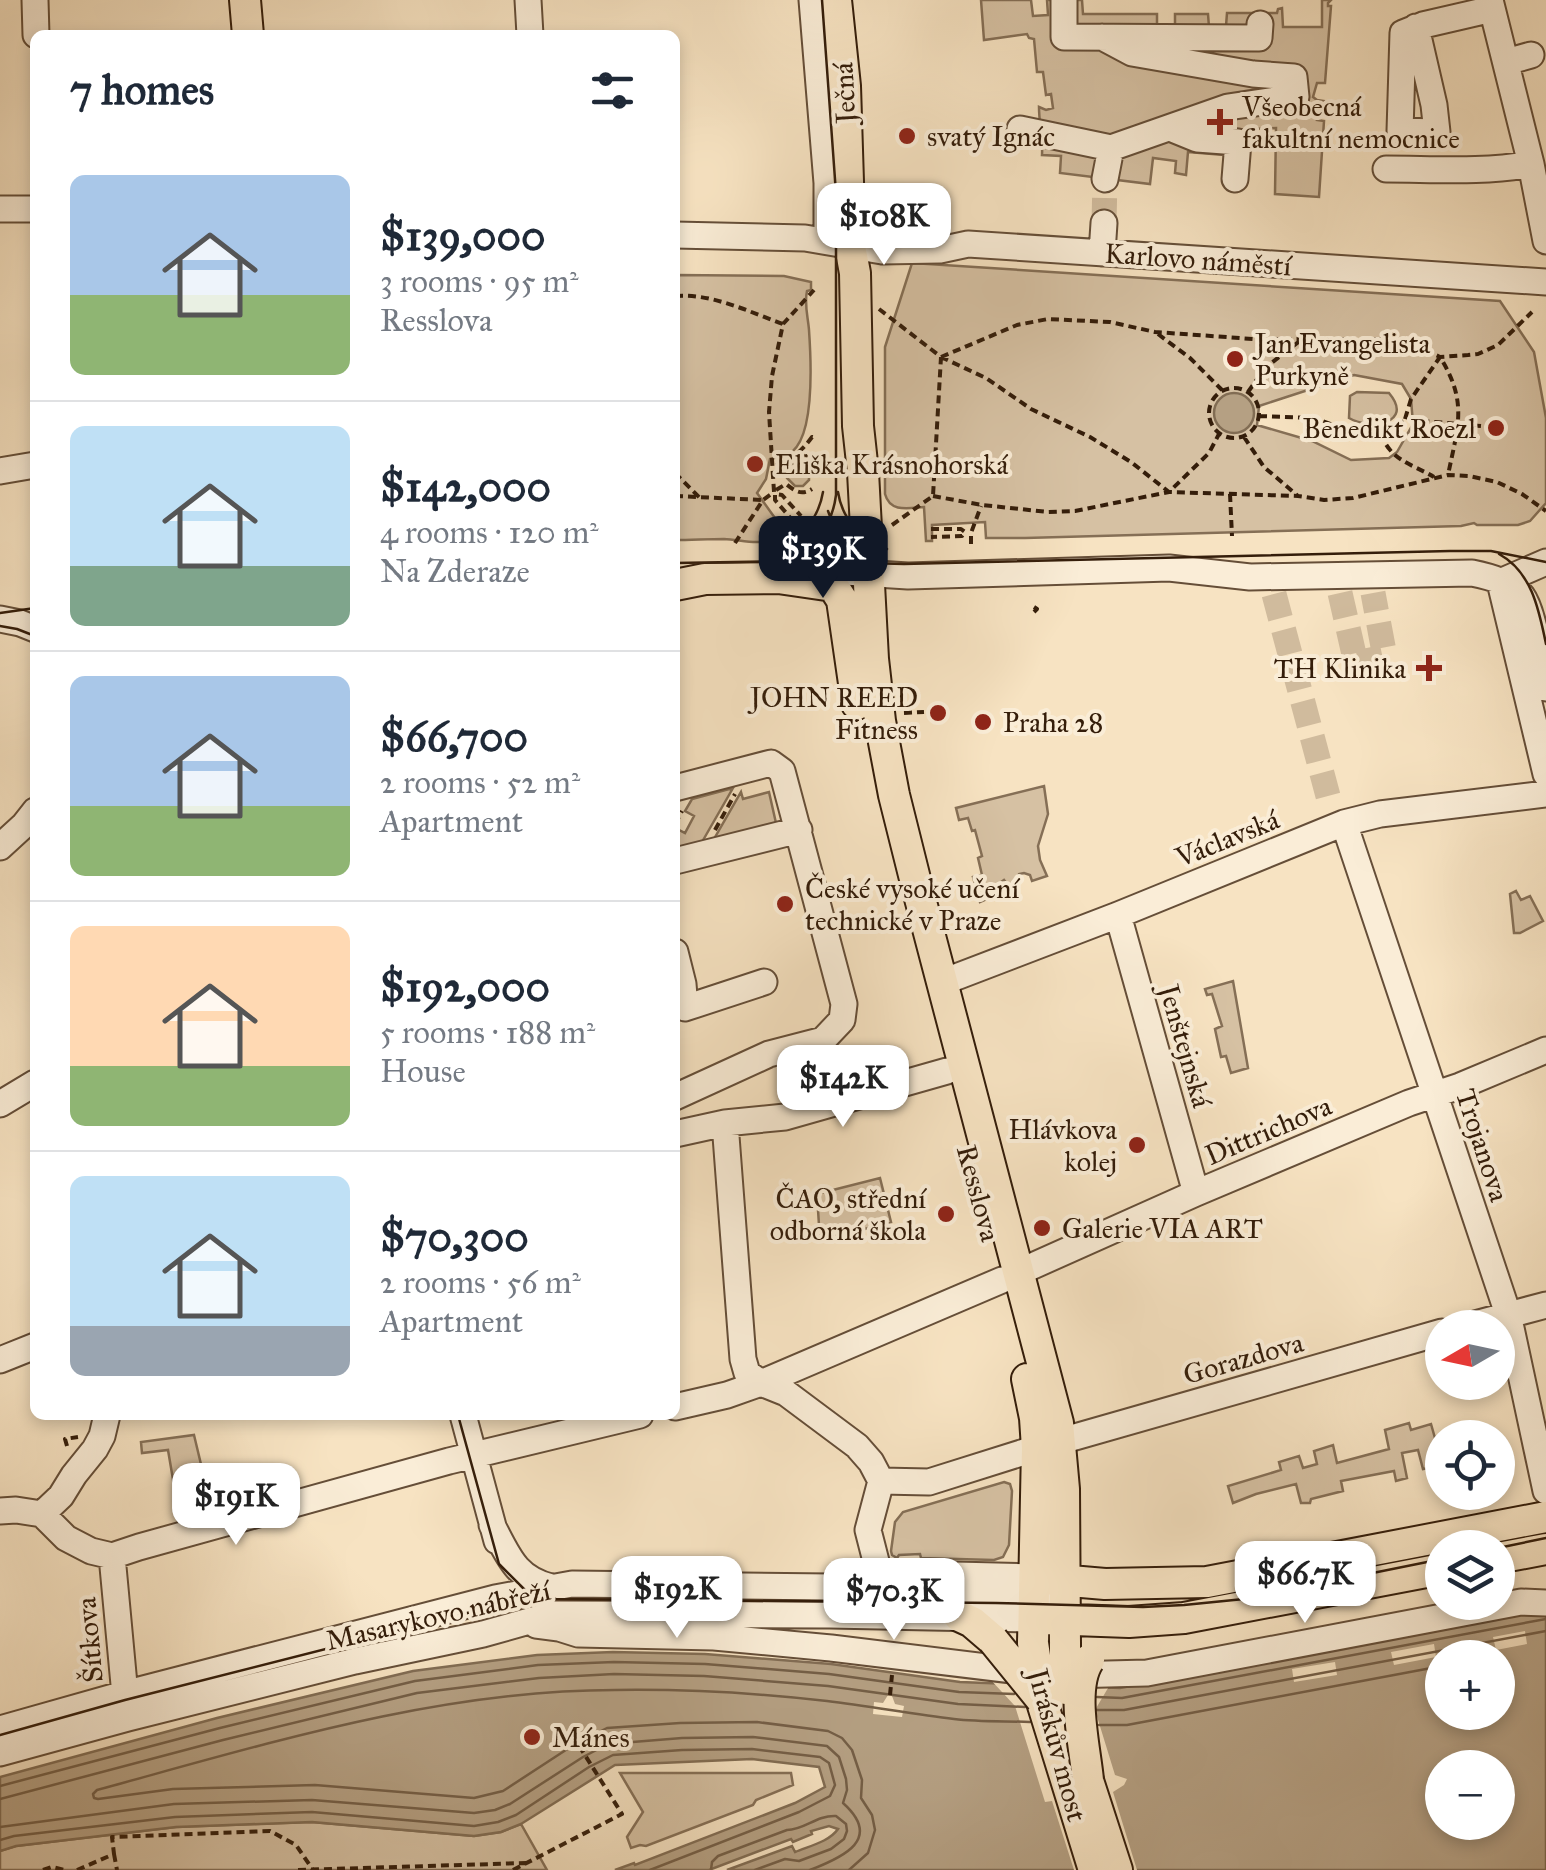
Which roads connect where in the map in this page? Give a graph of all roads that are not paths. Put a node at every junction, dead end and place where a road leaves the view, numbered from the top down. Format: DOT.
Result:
graph roads {
  1 [pos="35,0"];
  2 [pos="245,0"];
  3 [pos="528,0"];
  4 [pos="812,0"];
  5 [pos="836,0"];
  6 [pos="1064,0"];
  7 [pos="1491,4"];
  8 [pos="1260,24"];
  9 [pos="1416,28"];
  10 [pos="36,30"];
  11 [pos="248,30"];
  12 [pos="530,30"];
  13 [pos="1102,37"];
  14 [pos="1170,128"];
  15 [pos="1020,129"];
  16 [pos="1111,148"];
  17 [pos="1531,164"];
  18 [pos="1386,168"];
  19 [pos="1104,178"];
  20 [pos="1235,179"];
  21 [pos="0,209"];
  22 [pos="30,209"];
  23 [pos="1104,224"];
  24 [pos="680,234"];
  25 [pos="1546,240"];
  26 [pos="839,243"];
  27 [pos="1102,253"];
  28 [pos="1546,282"];
  29 [pos="30,466"];
  30 [pos="0,471"];
  31 [pos="1546,562"];
  32 [pos="868,574"];
  33 [pos="778,578"];
  34 [pos="1500,582"];
  35 [pos="680,584"];
  36 [pos="0,619"];
  37 [pos="30,627"];
  38 [pos="1546,688"];
  39 [pos="1546,774"];
  40 [pos="680,787"];
  41 [pos="1546,794"];
  42 [pos="30,816"];
  43 [pos="1344,823"];
  44 [pos="799,830"];
  45 [pos="0,848"];
  46 [pos="680,860"];
  47 [pos="1118,914"];
  48 [pos="680,972"];
  49 [pos="764,982"];
  50 [pos="943,982"];
  51 [pos="1546,1050"];
  52 [pos="947,1071"];
  53 [pos="30,1086"];
  54 [pos="1435,1094"];
  55 [pos="680,1095"];
  56 [pos="0,1104"];
  57 [pos="726,1123"];
  58 [pos="680,1133"];
  59 [pos="1196,1193"];
  60 [pos="1009,1277"];
  61 [pos="1546,1305"];
  62 [pos="1507,1310"];
  63 [pos="1515,1312"];
  64 [pos="1425,1337"];
  65 [pos="1515,1347"];
  66 [pos="30,1348"];
  67 [pos="0,1360"];
  68 [pos="761,1382"];
  69 [pos="680,1406"];
  70 [pos="105,1420"];
  71 [pos="463,1420"];
  72 [pos="619,1420"];
  73 [pos="1049,1445"];
  74 [pos="473,1455"];
  75 [pos="881,1481"];
  76 [pos="1546,1491"];
  77 [pos="0,1511"];
  78 [pos="42,1514"];
  79 [pos="1546,1517"];
  80 [pos="492,1525"];
  81 [pos="868,1530"];
  82 [pos="1546,1530"];
  83 [pos="1515,1536"];
  84 [pos="1546,1549"];
  85 [pos="1425,1553"];
  86 [pos="1515,1555"];
  87 [pos="112,1556"];
  88 [pos="1425,1572"];
  89 [pos="1280,1575"];
  90 [pos="880,1577"];
  91 [pos="851,1583"];
  92 [pos="551,1588"];
  93 [pos="514,1594"];
  94 [pos="1546,1603"];
  95 [pos="1033,1609"];
  96 [pos="1065,1610"];
  97 [pos="959,1616"];
  98 [pos="1158,1621"];
  99 [pos="519,1622"];
  100 [pos="1042,1699"];
  101 [pos="126,1706"];
  102 [pos="0,1730"];
  103 [pos="0,1753"];
  104 [pos="1088,1780"];
  105 [pos="1094,1870"];
  106 [pos="1116,1870"];
  1 -- 10 [label="street"];
  2 -- 11 [label="main road"];
  3 -- 12 [label="street"];
  4 -- 26 [label="street"];
  5 -- 26 [label="main road, Ječná"];
  6 -- 13 [label="street"];
  7 -- 9 [label="street"];
  7 -- 17 [label="street"];
  8 -- 13 [label="street"];
  13 -- 14 [label="street"];
  14 -- 16 [label="street"];
  14 -- 20 [label="street"];
  15 -- 16 [label="street"];
  16 -- 19 [label="street"];
  17 -- 18 [label="street"];
  17 -- 25 [label="street"];
  21 -- 22 [label="street"];
  23 -- 27 [label="street"];
  24 -- 26 [label="street, Karlovo náměstí"];
  26 -- 27 [label="street, Karlovo náměstí"];
  26 -- 32 [label="main road"];
  27 -- 28 [label="street, Karlovo náměstí"];
  29 -- 30 [label="street"];
  31 -- 34 [label="street"];
  32 -- 33 [label="street"];
  32 -- 34 [label="street"];
  32 -- 50 [label="main road, Resslova"];
  33 -- 35 [label="main road"];
  33 -- 52 [label="main road, Resslova"];
  34 -- 38 [label="street"];
  34 -- 39 [label="street"];
  36 -- 37 [label="street"];
  40 -- 44 [label="street"];
  41 -- 43 [label="street, Václavská"];
  42 -- 45 [label="street"];
  43 -- 47 [label="street, Václavská"];
  43 -- 54 [label="street, Trojanova"];
  44 -- 46 [label="street"];
  44 -- 55 [label="street"];
  47 -- 50 [label="street, Václavská"];
  47 -- 59 [label="street, Jenštejnská"];
  48 -- 49 [label="street"];
  50 -- 60 [label="main road, Resslova"];
  51 -- 54 [label="street, Dittrichova"];
  52 -- 57 [label="street"];
  52 -- 60 [label="main road, Resslova"];
  53 -- 56 [label="street"];
  54 -- 59 [label="street, Dittrichova"];
  54 -- 62 [label="street, Trojanova"];
  57 -- 58 [label="street"];
  57 -- 68 [label="street"];
  59 -- 60 [label="street, Dittrichova"];
  60 -- 68 [label="street, Dittrichova"];
  60 -- 73 [label="main road, Resslova"];
  61 -- 63 [label="street"];
  64 -- 73 [label="street, Gorazdova"];
  65 -- 76 [label="street, Trojanova"];
  66 -- 67 [label="street"];
  68 -- 69 [label="street, Dittrichova"];
  68 -- 75 [label="street"];
  70 -- 78 [label="street"];
  71 -- 74 [label="street"];
  72 -- 74 [label="street"];
  73 -- 75 [label="street, Gorazdova"];
  73 -- 95 [label="main road, Jiráskův most"];
  73 -- 96 [label="main road, Jiráskův most"];
  74 -- 80 [label="street"];
  74 -- 87 [label="street"];
  75 -- 81 [label="street"];
  77 -- 78 [label="street"];
  78 -- 87 [label="street"];
  79 -- 89 [label="main road"];
  80 -- 92 [label="street"];
  80 -- 93 [label="street"];
  81 -- 90 [label="street"];
  81 -- 91 [label="street"];
  82 -- 83 [label="street"];
  84 -- 86 [label="main road"];
  85 -- 89 [label="street"];
  87 -- 101 [label="street, Šítkova"];
  88 -- 98 [label="main road"];
  89 -- 96 [label="main road"];
  90 -- 91 [label="street, Masarykovo nábřeží"];
  90 -- 95 [label="street, Masarykovo nábřeží"];
  91 -- 92 [label="street, Masarykovo nábřeží"];
  92 -- 93 [label="street, Masarykovo nábřeží"];
  92 -- 95 [label="street"];
  93 -- 99 [label="street"];
  93 -- 101 [label="street, Masarykovo nábřeží"];
  94 -- 99 [label="street"];
  95 -- 96 [label="main road, Masarykovo nábřeží"];
  95 -- 96 [label="main road, Masarykovo nábřeží"];
  95 -- 97 [label="street, Masarykovo nábřeží"];
  95 -- 100 [label="main road, Jiráskův most, bridge"];
  96 -- 98 [label="main road"];
  96 -- 104 [label="main road, Jiráskův most, bridge"];
  97 -- 99 [label="street, Masarykovo nábřeží"];
  97 -- 100 [label="main road, bridge"];
  98 -- 104 [label="main road, bridge"];
  99 -- 101 [label="street, Masarykovo nábřeží"];
  100 -- 105 [label="main road, Jiráskův most"];
  101 -- 102 [label="street, Masarykovo nábřeží"];
  101 -- 103 [label="street, Masarykovo nábřeží"];
  104 -- 106 [label="main road, Jiráskův most"];
}
